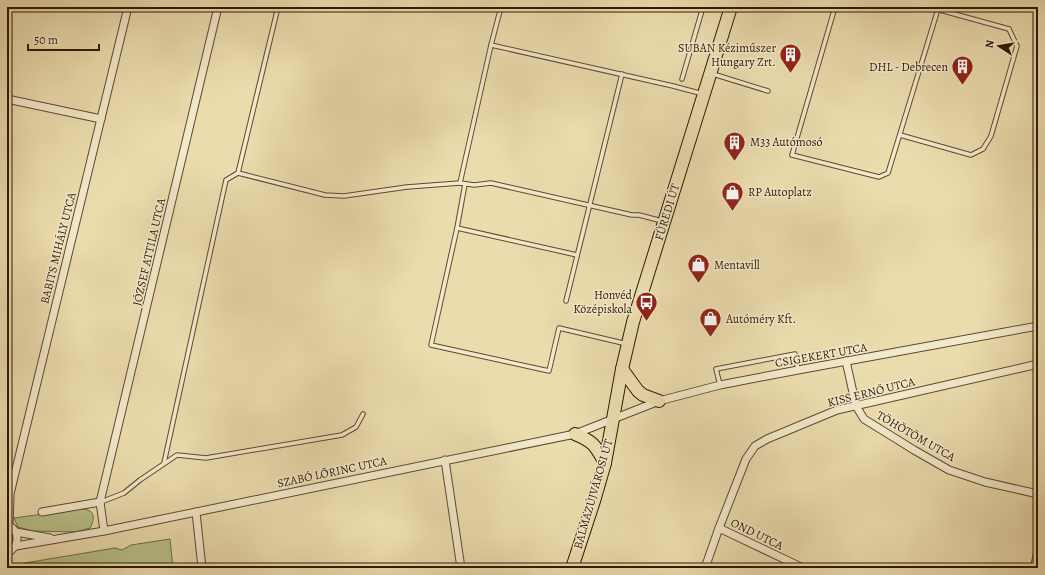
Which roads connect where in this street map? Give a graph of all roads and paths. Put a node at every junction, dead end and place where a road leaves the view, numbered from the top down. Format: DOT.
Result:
graph roads {
  1 [pos="128,7"];
  2 [pos="218,7"];
  3 [pos="278,7"];
  4 [pos="501,7"];
  5 [pos="703,7"];
  6 [pos="731,7"];
  7 [pos="835,7"];
  8 [pos="929,7"];
  9 [pos="938,9"];
  10 [pos="491,45"];
  11 [pos="710,73"];
  12 [pos="622,74"];
  13 [pos="682,79"];
  14 [pos="768,91"];
  15 [pos="704,95"];
  16 [pos="7,99"];
  17 [pos="101,119"];
  18 [pos="900,136"];
  19 [pos="238,173"];
  20 [pos="460,183"];
  21 [pos="465,184"];
  22 [pos="590,206"];
  23 [pos="664,222"];
  24 [pos="458,228"];
  25 [pos="578,255"];
  26 [pos="566,301"];
  27 [pos="1038,326"];
  28 [pos="628,344"];
  29 [pos="846,361"];
  30 [pos="1038,364"];
  31 [pos="622,369"];
  32 [pos="798,370"];
  33 [pos="720,385"];
  34 [pos="659,401"];
  35 [pos="856,406"];
  36 [pos="363,414"];
  37 [pos="613,420"];
  38 [pos="575,434"];
  39 [pos="445,460"];
  40 [pos="605,462"];
  41 [pos="164,463"];
  42 [pos="10,494"];
  43 [pos="1038,494"];
  44 [pos="7,501"];
  45 [pos="100,502"];
  46 [pos="42,512"];
  47 [pos="196,512"];
  48 [pos="8,525"];
  49 [pos="719,528"];
  50 [pos="104,531"];
  51 [pos="16,532"];
  52 [pos="55,539"];
  53 [pos="16,546"];
  54 [pos="1038,552"];
  55 [pos="7,553"];
  56 [pos="202,568"];
  57 [pos="461,568"];
  58 [pos="572,568"];
  59 [pos="705,568"];
  60 [pos="803,568"];
  61 [pos="1034,568"];
  1 -- 17 [label="street, BABITS MIHÁLY UTCA"];
  2 -- 45 [label="street, JÓZSEF ATTILA UTCA"];
  3 -- 19 [label="lane"];
  4 -- 10 [label="lane"];
  5 -- 13 [label="lane"];
  6 -- 11 [label="main road, FÜREDI ÚT"];
  7 -- 18 [label="lane"];
  8 -- 9 [label="lane"];
  9 -- 18 [label="lane"];
  9 -- 18 [label="lane"];
  10 -- 12 [label="lane"];
  10 -- 20 [label="lane"];
  11 -- 14 [label="lane"];
  11 -- 15 [label="main road, FÜREDI ÚT"];
  12 -- 15 [label="lane"];
  12 -- 22 [label="lane"];
  15 -- 23 [label="main road, FÜREDI ÚT"];
  16 -- 17 [label="street"];
  17 -- 42 [label="street, BABITS MIHÁLY UTCA"];
  19 -- 20 [label="lane"];
  19 -- 41 [label="lane"];
  20 -- 21 [label="lane"];
  21 -- 22 [label="lane"];
  21 -- 24 [label="lane"];
  22 -- 23 [label="lane"];
  22 -- 25 [label="lane"];
  23 -- 28 [label="main road, FÜREDI ÚT"];
  24 -- 25 [label="lane"];
  24 -- 28 [label="lane"];
  25 -- 26 [label="lane"];
  27 -- 29 [label="street, CSIGEKERT UTCA"];
  28 -- 31 [label="main road, FÜREDI ÚT"];
  29 -- 32 [label="street, CSIGEKERT UTCA"];
  29 -- 35 [label="street, TÖHÖTÖM UTCA"];
  30 -- 35 [label="street, KISS ERNŐ UTCA"];
  31 -- 34 [label="main road"];
  31 -- 37 [label="main road, FÜREDI ÚT"];
  32 -- 33 [label="street, CSIGEKERT UTCA"];
  32 -- 33 [label="lane"];
  33 -- 34 [label="street, CSIGEKERT UTCA"];
  34 -- 37 [label="street, CSIGEKERT UTCA"];
  35 -- 43 [label="street, TÖHÖTÖM UTCA"];
  35 -- 49 [label="street, KISS ERNŐ UTCA"];
  36 -- 41 [label="lane"];
  37 -- 38 [label="street, SZABÓ LŐRINC UTCA"];
  37 -- 40 [label="main road, BALMAZÚJVÁROSI ÚT"];
  38 -- 39 [label="street, SZABÓ LŐRINC UTCA"];
  38 -- 40 [label="main road"];
  39 -- 47 [label="street, SZABÓ LŐRINC UTCA"];
  39 -- 57 [label="street"];
  40 -- 58 [label="main road, BALMAZÚJVÁROSI ÚT"];
  41 -- 45 [label="lane"];
  42 -- 44 [label="street, BABITS MIHÁLY UTCA"];
  42 -- 48 [label="street, BABITS MIHÁLY UTCA"];
  45 -- 46 [label="street"];
  45 -- 50 [label="street"];
  47 -- 50 [label="street, SZABÓ LŐRINC UTCA"];
  47 -- 56 [label="street"];
  48 -- 51 [label="street"];
  49 -- 59 [label="street, OND UTCA"];
  49 -- 60 [label="street, OND UTCA"];
  50 -- 52 [label="street, SZABÓ LŐRINC UTCA"];
  51 -- 52 [label="street, SZABÓ LŐRINC UTCA"];
  51 -- 53 [label="street"];
  52 -- 53 [label="street, SZABÓ LŐRINC UTCA"];
  53 -- 55 [label="street"];
  54 -- 61 [label="street"];
}
